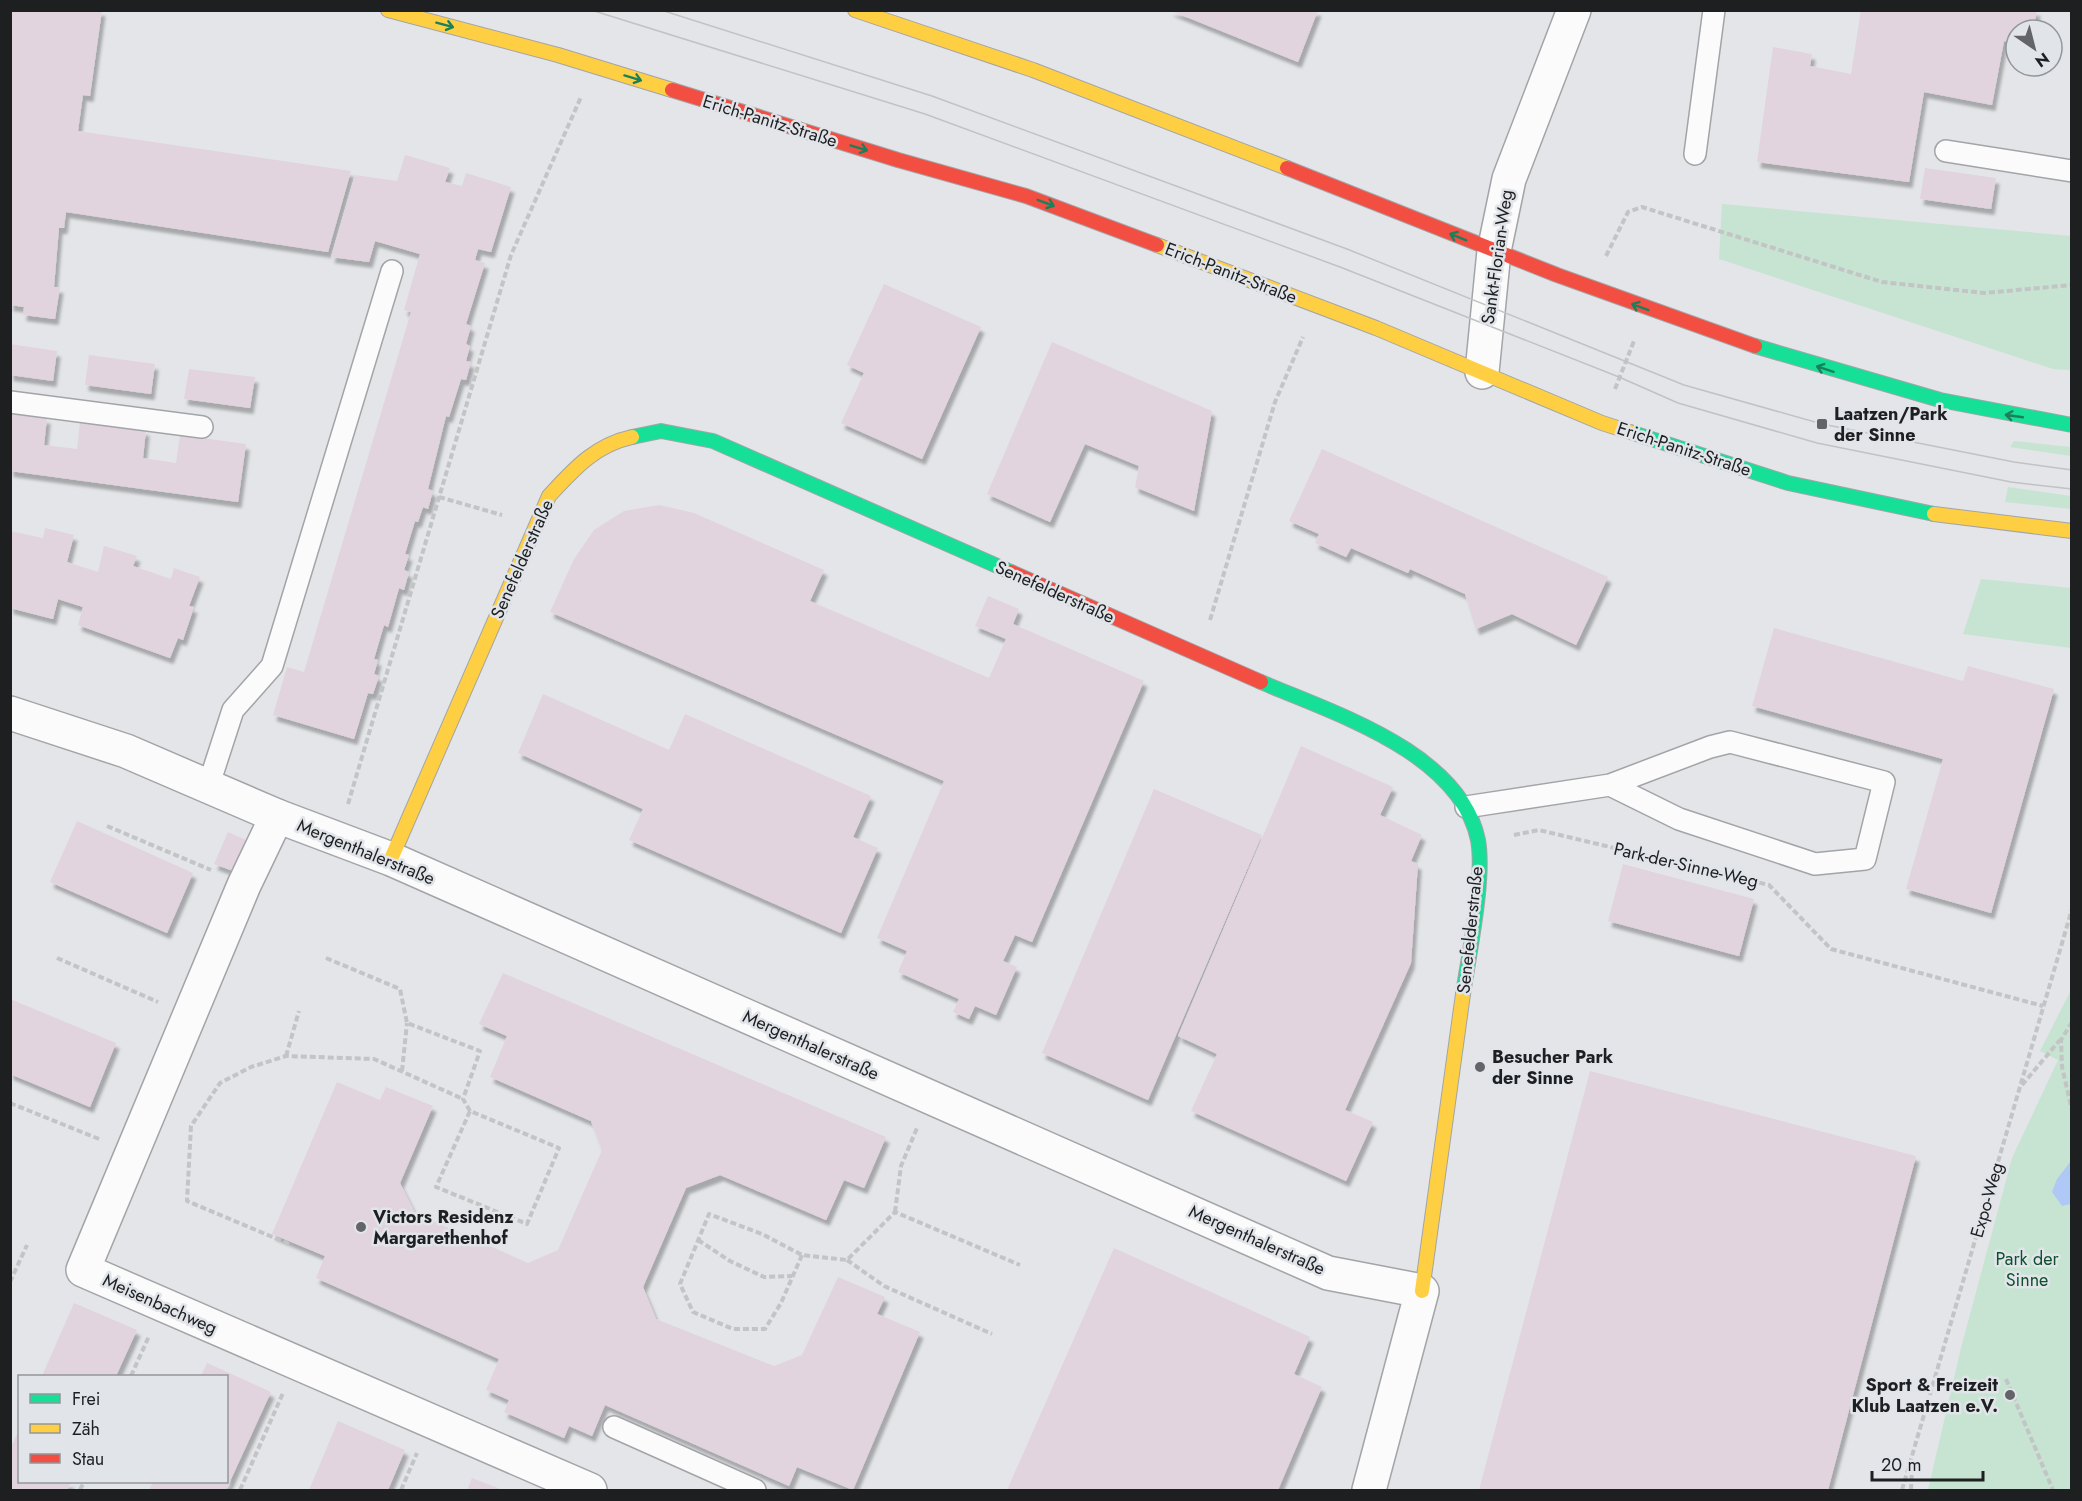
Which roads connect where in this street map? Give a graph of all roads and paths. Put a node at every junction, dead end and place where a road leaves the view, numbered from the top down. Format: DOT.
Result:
graph roads {
  1 [pos="388,10"];
  2 [pos="855,10"];
  3 [pos="1574,10"];
  4 [pos="1714,10"];
  5 [pos="595,67"];
  6 [pos="1946,151"];
  7 [pos="1695,154"];
  8 [pos="2072,171"];
  9 [pos="1494,251"];
  10 [pos="392,271"];
  11 [pos="2072,285"];
  12 [pos="1593,289"];
  13 [pos="1317,306"];
  14 [pos="1646,309"];
  15 [pos="1482,372"];
  16 [pos="10,402"];
  17 [pos="1602,423"];
  18 [pos="2072,425"];
  19 [pos="202,427"];
  20 [pos="440,497"];
  21 [pos="537,525"];
  22 [pos="2072,531"];
  23 [pos="1200,655"];
  24 [pos="10,713"];
  25 [pos="1610,785"];
  26 [pos="208,787"];
  27 [pos="1466,807"];
  28 [pos="276,816"];
  29 [pos="106,826"];
  30 [pos="338,840"];
  31 [pos="1478,841"];
  32 [pos="391,859"];
  33 [pos="244,885"];
  34 [pos="2072,909"];
  35 [pos="57,958"];
  36 [pos="326,958"];
  37 [pos="2043,1006"];
  38 [pos="299,1011"];
  39 [pos="190,1016"];
  40 [pos="2072,1022"];
  41 [pos="407,1023"];
  42 [pos="2061,1040"];
  43 [pos="286,1056"];
  44 [pos="402,1071"];
  45 [pos="2020,1087"];
  46 [pos="930,1097"];
  47 [pos="463,1099"];
  48 [pos="10,1103"];
  49 [pos="2072,1110"];
  50 [pos="470,1111"];
  51 [pos="131,1153"];
  52 [pos="895,1212"];
  53 [pos="698,1240"];
  54 [pos="289,1244"];
  55 [pos="27,1245"];
  56 [pos="802,1255"];
  57 [pos="847,1260"];
  58 [pos="1020,1265"];
  59 [pos="793,1276"];
  60 [pos="10,1282"];
  61 [pos="1422,1290"];
  62 [pos="162,1306"];
  63 [pos="992,1334"];
  64 [pos="296,1362"];
  65 [pos="132,1375"];
  66 [pos="2006,1378"];
  67 [pos="614,1427"];
  68 [pos="1912,1460"];
  69 [pos="240,1491"];
  70 [pos="590,1491"];
  71 [pos="755,1491"];
  72 [pos="1369,1491"];
  73 [pos="1902,1491"];
  74 [pos="1911,1491"];
  75 [pos="2053,1491"];
  1 -- 5 [label="main road, Erich-Panitz-Straße, one-way"];
  9 -- 2 [label="main road, one-way"];
  3 -- 9 [label="street, Sankt-Florian-Weg"];
  4 -- 7 [label="lane"];
  5 -- 13 [label="main road, Erich-Panitz-Straße, one-way"];
  5 -- 20 [label="path"];
  6 -- 8 [label="lane"];
  9 -- 12 [label="main road"];
  9 -- 15 [label="street, Sankt-Florian-Weg"];
  10 -- 26 [label="lane"];
  11 -- 12 [label="path"];
  14 -- 12 [label="main road, one-way"];
  13 -- 15 [label="main road, Erich-Panitz-Straße"];
  13 -- 23 [label="path"];
  14 -- 17 [label="path"];
  18 -- 14 [label="main road, one-way"];
  15 -- 17 [label="main road, Erich-Panitz-Straße"];
  16 -- 19 [label="lane"];
  17 -- 22 [label="main road, Erich-Panitz-Straße"];
  20 -- 21 [label="path"];
  20 -- 30 [label="path"];
  21 -- 23 [label="main road, Senefelderstraße"];
  21 -- 32 [label="main road, Senefelderstraße"];
  23 -- 27 [label="main road, Senefelderstraße"];
  24 -- 26 [label="street, Mergenthalerstraße"];
  25 -- 25 [label="lane"];
  25 -- 27 [label="lane"];
  26 -- 28 [label="street, Mergenthalerstraße"];
  27 -- 31 [label="main road, Senefelderstraße"];
  28 -- 30 [label="street, Mergenthalerstraße"];
  28 -- 33 [label="street, Meisenbachweg"];
  29 -- 33 [label="path"];
  30 -- 32 [label="street, Mergenthalerstraße"];
  31 -- 37 [label="path, Park-der-Sinne-Weg"];
  31 -- 61 [label="main road, Senefelderstraße"];
  32 -- 46 [label="street, Mergenthalerstraße"];
  33 -- 39 [label="street, Meisenbachweg"];
  34 -- 37 [label="path, Expo-Weg"];
  35 -- 39 [label="path"];
  36 -- 41 [label="path"];
  37 -- 45 [label="path, Expo-Weg"];
  38 -- 43 [label="path"];
  39 -- 51 [label="street, Meisenbachweg"];
  40 -- 42 [label="path"];
  41 -- 44 [label="path"];
  41 -- 47 [label="path"];
  42 -- 45 [label="path"];
  42 -- 49 [label="path"];
  43 -- 44 [label="path"];
  43 -- 54 [label="path"];
  44 -- 47 [label="path"];
  45 -- 68 [label="path, Expo-Weg"];
  46 -- 52 [label="path"];
  46 -- 61 [label="street, Mergenthalerstraße"];
  47 -- 50 [label="path"];
  48 -- 51 [label="path"];
  50 -- 50 [label="path"];
  51 -- 62 [label="street, Meisenbachweg"];
  52 -- 57 [label="path"];
  52 -- 58 [label="path"];
  53 -- 56 [label="path"];
  53 -- 59 [label="path"];
  53 -- 59 [label="path"];
  55 -- 60 [label="path"];
  56 -- 57 [label="path"];
  56 -- 59 [label="path"];
  57 -- 63 [label="path"];
  61 -- 72 [label="street"];
  62 -- 64 [label="street, Meisenbachweg"];
  62 -- 65 [label="path"];
  64 -- 69 [label="path"];
  64 -- 70 [label="street, Meisenbachweg"];
  66 -- 75 [label="path"];
  67 -- 71 [label="lane"];
  68 -- 73 [label="path, Expo-Weg"];
  68 -- 74 [label="path"];
}
